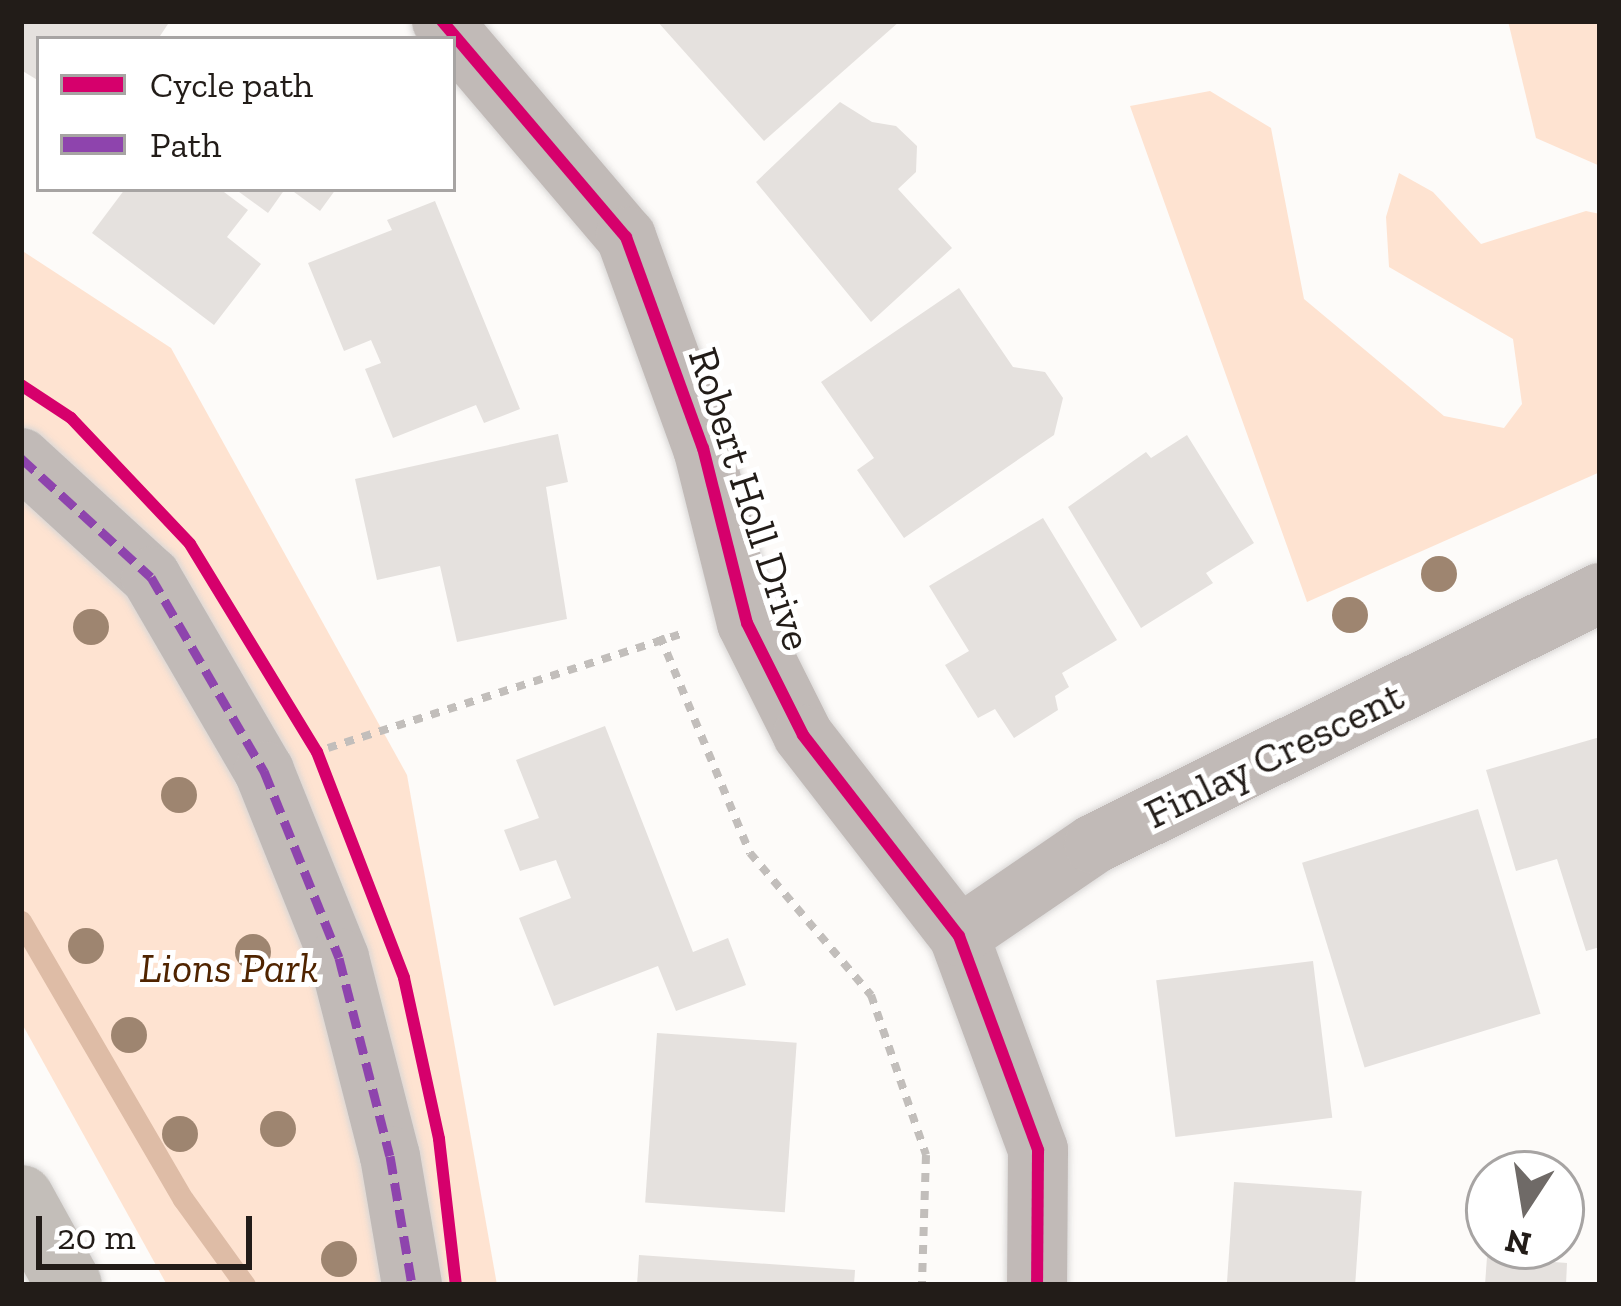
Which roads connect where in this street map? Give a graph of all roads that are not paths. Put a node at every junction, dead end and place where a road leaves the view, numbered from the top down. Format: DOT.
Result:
graph roads {
  1 [pos="456,37"];
  2 [pos="21,458"];
  3 [pos="1600,592"];
  4 [pos="959,936"];
  5 [pos="21,1198"];
  6 [pos="69,1285"];
  7 [pos="412,1285"];
  8 [pos="1036,1285"];
  1 -- 4 [label="street, Robert Holl Drive"];
  2 -- 7 [label="street"];
  3 -- 4 [label="street, Finlay Crescent"];
  4 -- 8 [label="street, Robert Holl Drive"];
  5 -- 6 [label="main road"];
}
